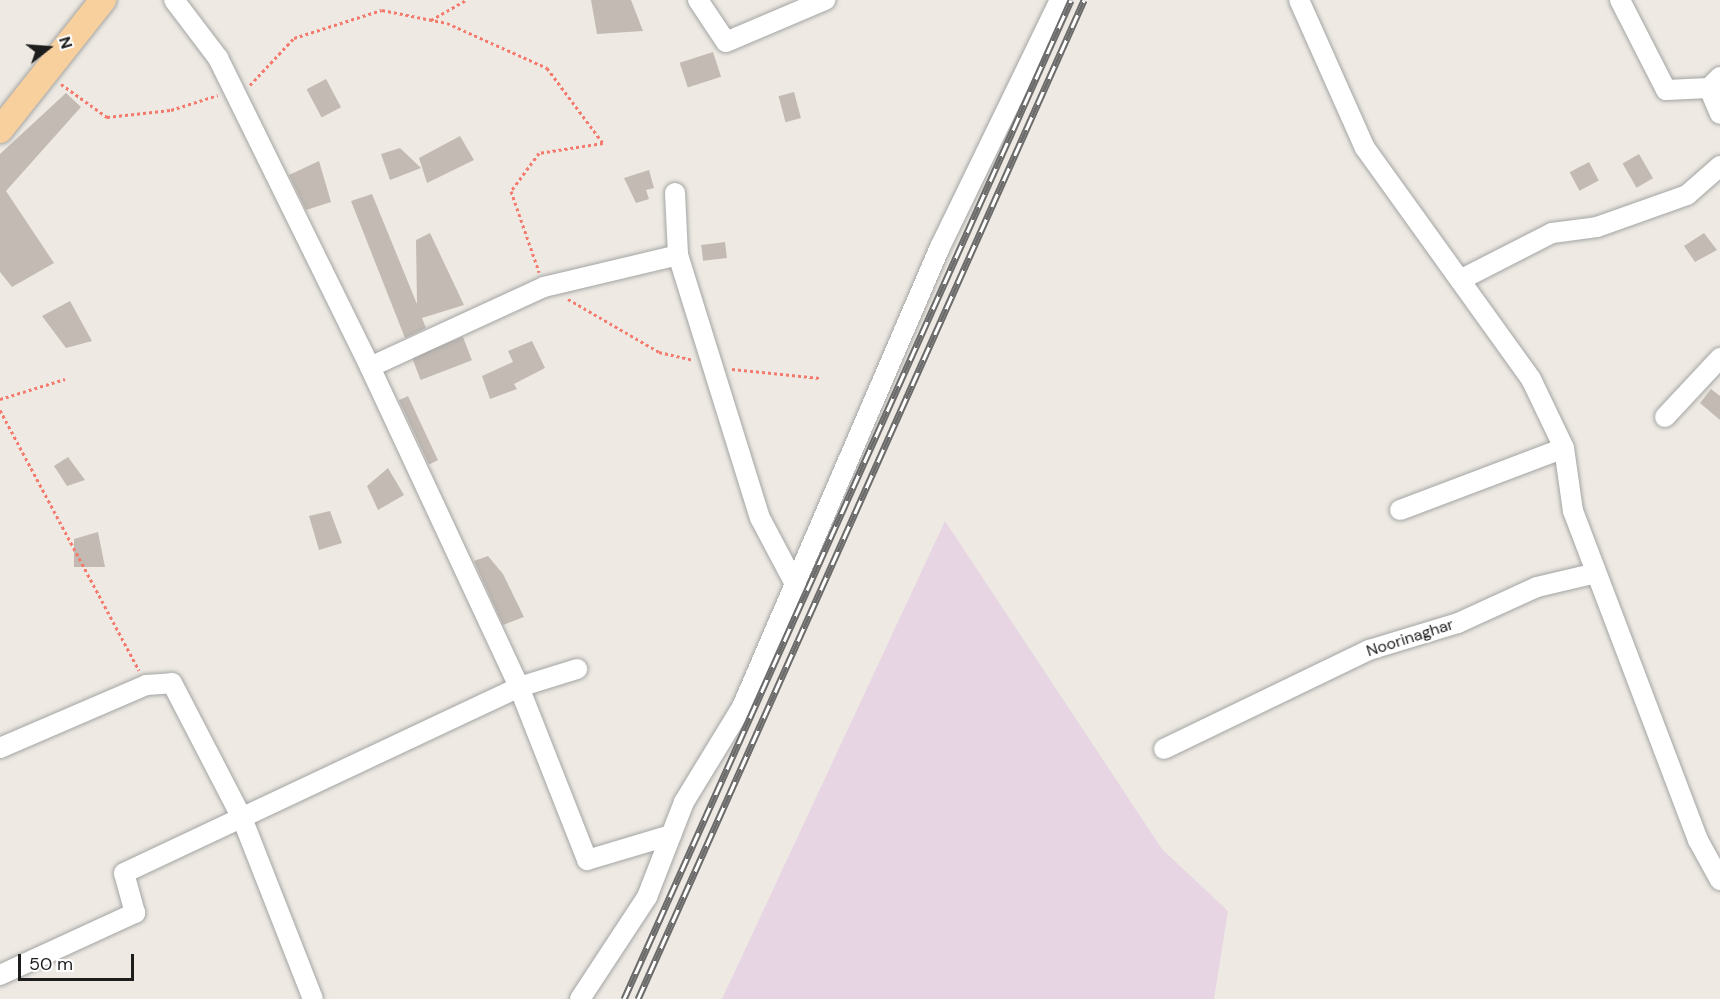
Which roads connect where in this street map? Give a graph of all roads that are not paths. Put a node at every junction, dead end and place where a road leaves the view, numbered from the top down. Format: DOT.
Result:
graph roads {
  1 [pos="103,0"];
  2 [pos="174,0"];
  3 [pos="698,0"];
  4 [pos="825,0"];
  5 [pos="1060,0"];
  6 [pos="1299,0"];
  7 [pos="1620,0"];
  8 [pos="1715,83"];
  9 [pos="1720,114"];
  10 [pos="0,130"];
  11 [pos="1720,166"];
  12 [pos="675,193"];
  13 [pos="678,255"];
  14 [pos="1460,280"];
  15 [pos="1720,358"];
  16 [pos="370,367"];
  17 [pos="1665,417"];
  18 [pos="1564,448"];
  19 [pos="1401,510"];
  20 [pos="1596,573"];
  21 [pos="797,588"];
  22 [pos="577,669"];
  23 [pos="519,687"];
  24 [pos="0,748"];
  25 [pos="1164,749"];
  26 [pos="242,818"];
  27 [pos="671,835"];
  28 [pos="1720,880"];
  29 [pos="0,975"];
  30 [pos="313,999"];
  31 [pos="580,999"];
  1 -- 10 [label="main road"];
  2 -- 16 [label="street"];
  3 -- 4 [label="street"];
  5 -- 21 [label="street"];
  6 -- 14 [label="street"];
  7 -- 8 [label="street"];
  8 -- 9 [label="street"];
  11 -- 14 [label="street"];
  12 -- 13 [label="street"];
  13 -- 16 [label="street"];
  13 -- 21 [label="street"];
  14 -- 18 [label="street"];
  15 -- 17 [label="street"];
  16 -- 23 [label="street"];
  18 -- 19 [label="street"];
  18 -- 20 [label="street"];
  20 -- 25 [label="street, Noorinaghar"];
  20 -- 28 [label="street"];
  21 -- 27 [label="street"];
  22 -- 23 [label="street"];
  23 -- 26 [label="street"];
  23 -- 27 [label="street"];
  24 -- 26 [label="street"];
  26 -- 29 [label="street"];
  26 -- 30 [label="street"];
  27 -- 31 [label="street"];
}
